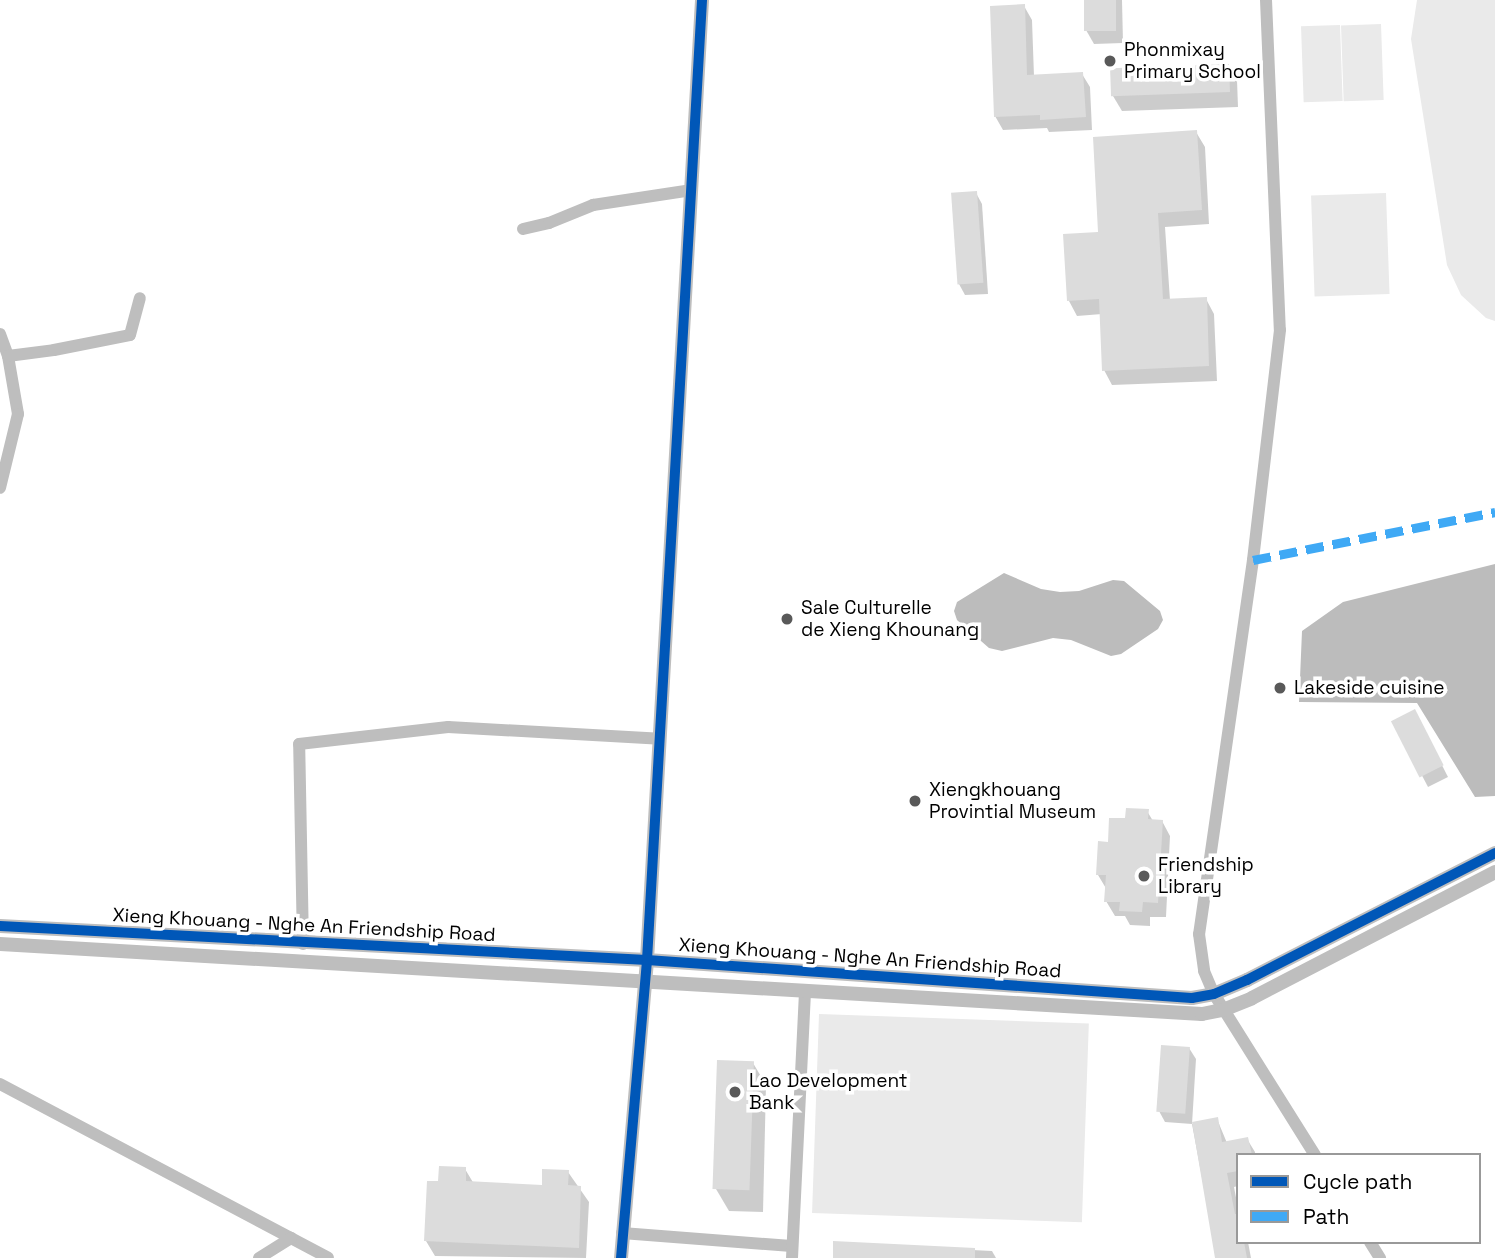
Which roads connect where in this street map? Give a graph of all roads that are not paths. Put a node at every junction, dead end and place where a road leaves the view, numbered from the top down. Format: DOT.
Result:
graph roads {
  1 [pos="702,0"];
  2 [pos="1266,0"];
  3 [pos="692,190"];
  4 [pos="523,229"];
  5 [pos="139,298"];
  6 [pos="0,334"];
  7 [pos="8,356"];
  8 [pos="0,488"];
  9 [pos="660,739"];
  10 [pos="1495,853"];
  11 [pos="1495,872"];
  12 [pos="0,926"];
  13 [pos="0,944"];
  14 [pos="303,944"];
  15 [pos="647,961"];
  16 [pos="645,981"];
  17 [pos="805,990"];
  18 [pos="1214,994"];
  19 [pos="1223,1010"];
  20 [pos="0,1084"];
  21 [pos="1314,1153"];
  22 [pos="622,1233"];
  23 [pos="290,1238"];
  24 [pos="792,1252"];
  25 [pos="259,1258"];
  26 [pos="328,1258"];
  27 [pos="621,1258"];
  1 -- 3 [label="street"];
  2 -- 18 [label="street"];
  3 -- 4 [label="street"];
  3 -- 9 [label="street"];
  5 -- 7 [label="street"];
  6 -- 7 [label="street"];
  7 -- 8 [label="street"];
  9 -- 14 [label="street"];
  9 -- 15 [label="street"];
  10 -- 18 [label="street, Xieng Khouang - Nghe An Friendship Road"];
  11 -- 19 [label="street, Xieng Khouang - Nghe An Friendship Road"];
  12 -- 14 [label="street, Xieng Khouang - Nghe An Friendship Road"];
  13 -- 16 [label="street, Xieng Khouang - Nghe An Friendship Road"];
  14 -- 15 [label="street, Xieng Khouang - Nghe An Friendship Road"];
  15 -- 16 [label="street"];
  15 -- 18 [label="street, Xieng Khouang - Nghe An Friendship Road"];
  16 -- 17 [label="street, Xieng Khouang - Nghe An Friendship Road"];
  16 -- 22 [label="street"];
  17 -- 19 [label="street, Xieng Khouang - Nghe An Friendship Road"];
  17 -- 24 [label="street"];
  18 -- 19 [label="street"];
  19 -- 21 [label="street"];
  20 -- 23 [label="street"];
  22 -- 24 [label="street"];
  22 -- 27 [label="street"];
  23 -- 25 [label="street"];
  23 -- 26 [label="street"];
}
